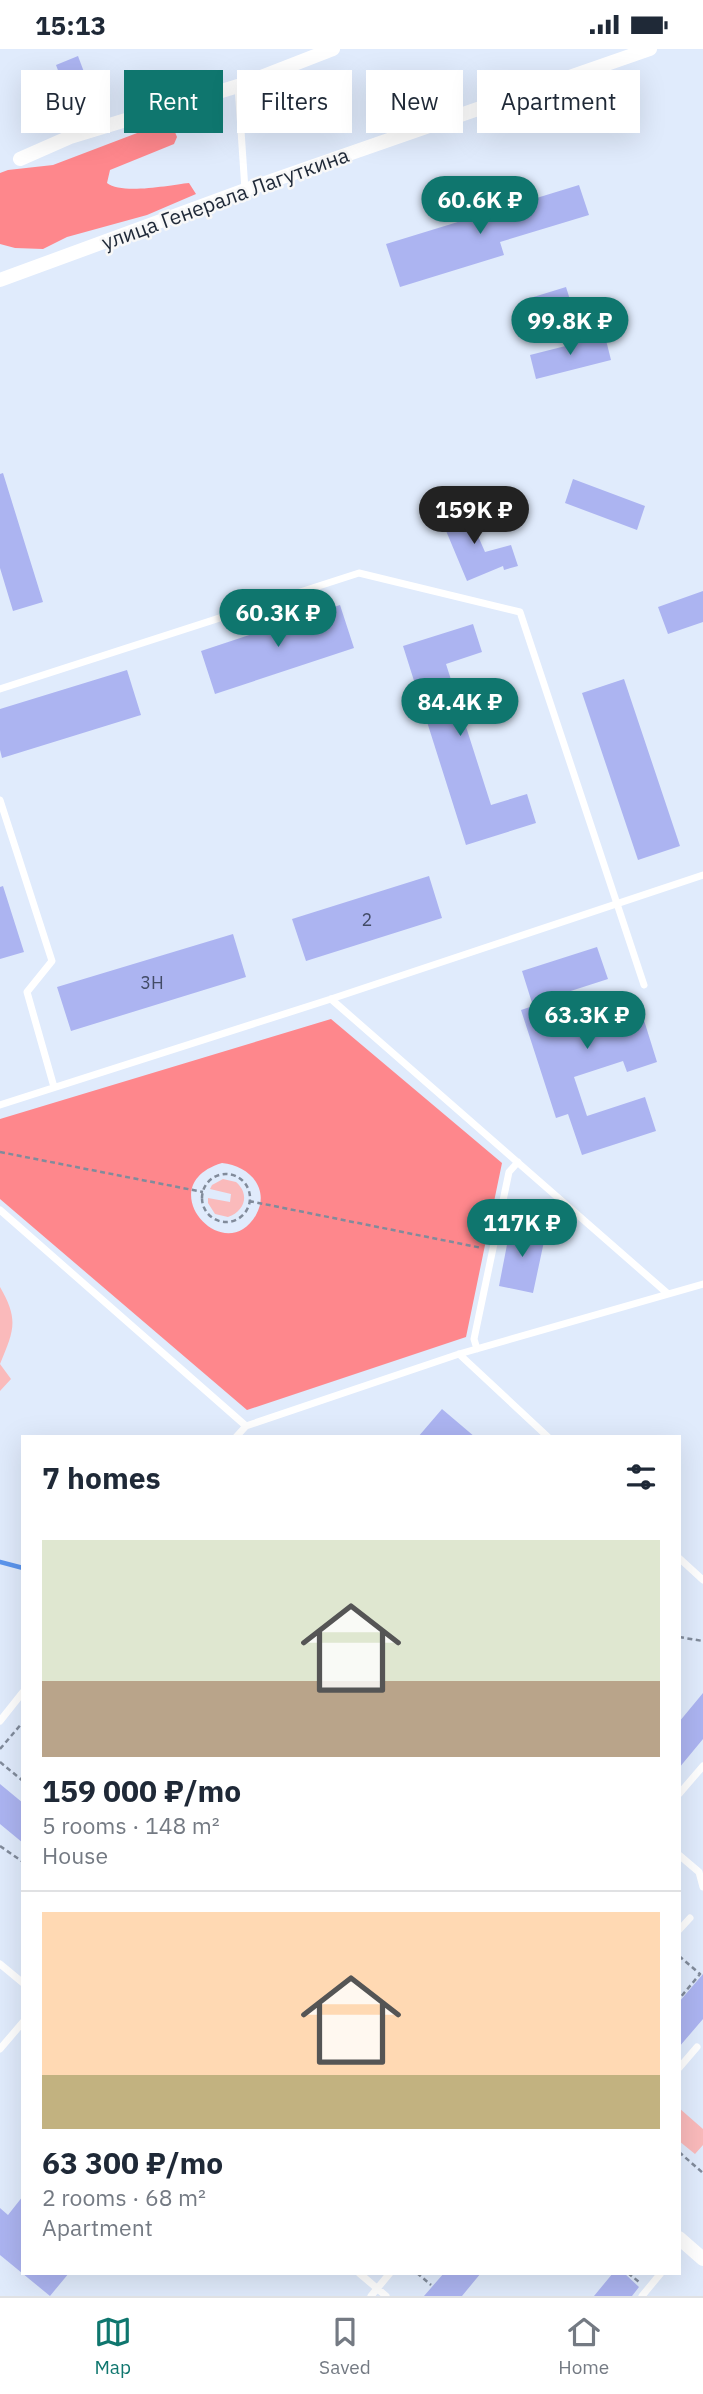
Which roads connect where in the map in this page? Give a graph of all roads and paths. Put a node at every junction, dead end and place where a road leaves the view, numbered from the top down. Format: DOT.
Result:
graph roads {
  1 [pos="333,49"];
  2 [pos="650,49"];
  3 [pos="279,70"];
  4 [pos="237,86"];
  5 [pos="241,133"];
  6 [pos="20,159"];
  7 [pos="245,190"];
  8 [pos="0,280"];
  9 [pos="0,689"];
  10 [pos="0,800"];
  11 [pos="703,875"];
  12 [pos="616,903"];
  13 [pos="644,985"];
  14 [pos="331,999"];
  15 [pos="54,1087"];
  16 [pos="0,1104"];
  17 [pos="0,1151"];
  18 [pos="517,1162"];
  19 [pos="203,1192"];
  20 [pos="249,1202"];
  21 [pos="0,1210"];
  22 [pos="493,1250"];
  23 [pos="703,1284"];
  24 [pos="667,1293"];
  25 [pos="477,1349"];
  26 [pos="459,1354"];
  27 [pos="246,1426"];
  28 [pos="238,1435"];
  29 [pos="546,1435"];
  30 [pos="681,1560"];
  31 [pos="703,1580"];
  32 [pos="681,1637"];
  33 [pos="703,1641"];
  34 [pos="21,1695"];
  35 [pos="0,1721"];
  36 [pos="21,1724"];
  37 [pos="0,1749"];
  38 [pos="0,1762"];
  39 [pos="703,1766"];
  40 [pos="21,1779"];
  41 [pos="681,1792"];
  42 [pos="0,1846"];
  43 [pos="681,1857"];
  44 [pos="21,1861"];
  45 [pos="703,1887"];
  46 [pos="690,1918"];
  47 [pos="681,1928"];
  48 [pos="681,1959"];
  49 [pos="0,1964"];
  50 [pos="21,1981"];
  51 [pos="681,1997"];
  52 [pos="21,2024"];
  53 [pos="696,2047"];
  54 [pos="0,2049"];
  55 [pos="681,2066"];
  56 [pos="681,2154"];
  57 [pos="703,2173"];
  58 [pos="681,2244"];
  59 [pos="703,2259"];
  60 [pos="361,2275"];
  61 [pos="388,2275"];
  62 [pos="419,2275"];
  63 [pos="659,2275"];
  64 [pos="431,2285"];
  65 [pos="377,2289"];
  66 [pos="371,2296"];
  67 [pos="386,2296"];
  68 [pos="642,2296"];
  1 -- 3 [label="street"];
  2 -- 7 [label="street, улица Генерала Лагуткина"];
  4 -- 6 [label="street"];
  5 -- 7 [label="lane"];
  7 -- 8 [label="street, улица Генерала Лагуткина"];
  9 -- 12 [label="lane"];
  10 -- 15 [label="lane"];
  11 -- 12 [label="lane"];
  12 -- 13 [label="lane"];
  12 -- 14 [label="lane"];
  14 -- 15 [label="lane"];
  14 -- 18 [label="lane"];
  15 -- 16 [label="lane"];
  17 -- 19 [label="path"];
  18 -- 22 [label="lane"];
  18 -- 24 [label="lane"];
  19 -- 20 [label="path"];
  19 -- 20 [label="path"];
  20 -- 22 [label="path"];
  21 -- 27 [label="lane"];
  22 -- 25 [label="lane"];
  23 -- 24 [label="lane"];
  24 -- 25 [label="lane"];
  25 -- 26 [label="lane"];
  26 -- 27 [label="lane"];
  26 -- 29 [label="lane"];
  27 -- 28 [label="lane"];
  30 -- 31 [label="lane"];
  32 -- 33 [label="path"];
  34 -- 35 [label="lane"];
  36 -- 37 [label="path"];
  38 -- 40 [label="path"];
  39 -- 41 [label="lane"];
  42 -- 44 [label="path"];
  43 -- 45 [label="lane"];
  46 -- 47 [label="lane"];
  48 -- 51 [label="path"];
  49 -- 50 [label="lane"];
  52 -- 54 [label="lane"];
  53 -- 55 [label="lane"];
  56 -- 57 [label="path"];
  58 -- 59 [label="street"];
  60 -- 65 [label="lane"];
  61 -- 65 [label="lane"];
  62 -- 64 [label="path"];
  63 -- 68 [label="lane"];
  65 -- 66 [label="lane"];
  65 -- 67 [label="lane"];
}
